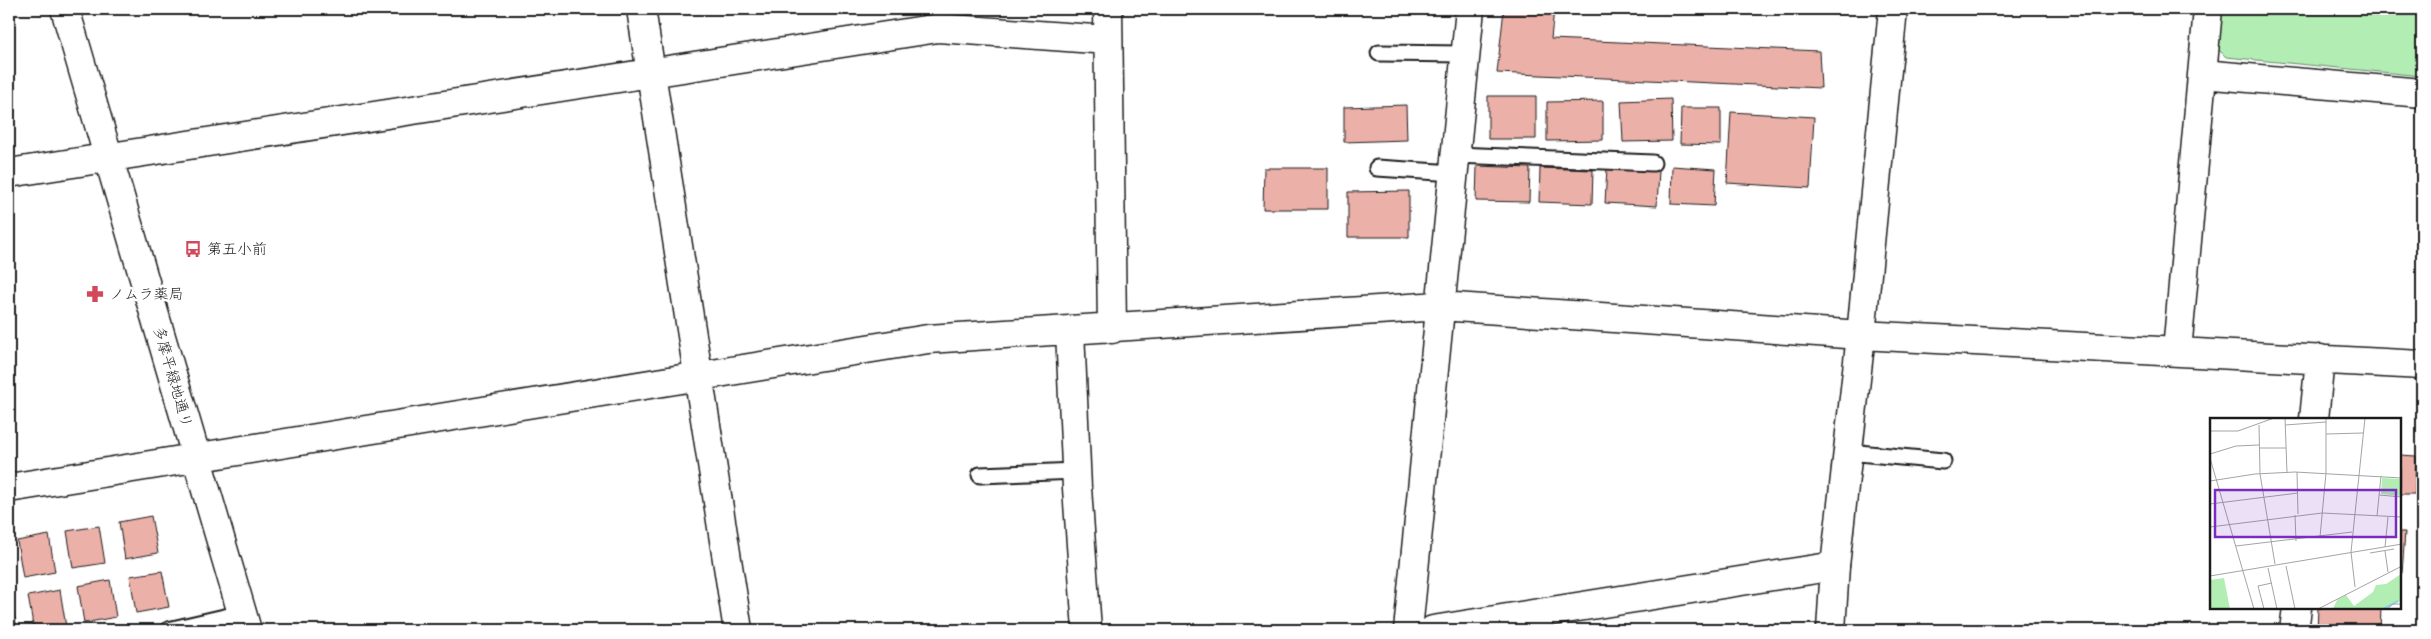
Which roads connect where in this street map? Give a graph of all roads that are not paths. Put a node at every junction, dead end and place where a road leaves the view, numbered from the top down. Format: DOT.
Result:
graph roads {
  1 [pos="65,9"];
  2 [pos="641,9"];
  3 [pos="1108,9"];
  4 [pos="1470,9"];
  5 [pos="1893,9"];
  6 [pos="2208,9"];
  7 [pos="1108,40"];
  8 [pos="1379,52"];
  9 [pos="1465,54"];
  10 [pos="651,71"];
  11 [pos="2202,74"];
  12 [pos="2422,93"];
  13 [pos="108,158"];
  14 [pos="1653,163"];
  15 [pos="1455,164"];
  16 [pos="1376,168"];
  17 [pos="9,173"];
  18 [pos="1440,306"];
  19 [pos="1112,329"];
  20 [pos="1070,332"];
  21 [pos="1861,335"];
  22 [pos="2177,351"];
  23 [pos="2320,359"];
  24 [pos="2422,365"];
  25 [pos="699,377"];
  26 [pos="2314,418"];
  27 [pos="1848,452"];
  28 [pos="196,457"];
  29 [pos="1943,461"];
  30 [pos="1076,472"];
  31 [pos="980,476"];
  32 [pos="9,488"];
  33 [pos="1835,566"];
  34 [pos="2297,609"];
  35 [pos="245,621"];
  36 [pos="177,629"];
  37 [pos="738,630"];
  38 [pos="1087,630"];
  39 [pos="1408,630"];
  40 [pos="1433,630"];
  41 [pos="1831,630"];
  42 [pos="2294,630"];
  1 -- 13 [label="street, 多摩平緑地通り"];
  2 -- 10 [label="street"];
  3 -- 7 [label="street"];
  4 -- 9 [label="street"];
  5 -- 21 [label="street"];
  6 -- 11 [label="street"];
  7 -- 10 [label="street"];
  7 -- 19 [label="street"];
  8 -- 9 [label="lane"];
  9 -- 15 [label="street"];
  10 -- 13 [label="street"];
  10 -- 25 [label="street"];
  11 -- 12 [label="street"];
  11 -- 22 [label="street"];
  13 -- 17 [label="street"];
  13 -- 28 [label="street, 多摩平緑地通り"];
  14 -- 15 [label="lane"];
  15 -- 16 [label="lane"];
  15 -- 18 [label="street"];
  18 -- 19 [label="street"];
  18 -- 21 [label="street"];
  18 -- 39 [label="street"];
  19 -- 20 [label="street"];
  20 -- 25 [label="street"];
  20 -- 30 [label="street"];
  21 -- 22 [label="street"];
  21 -- 27 [label="street"];
  22 -- 23 [label="street"];
  23 -- 24 [label="street"];
  23 -- 26 [label="street"];
  25 -- 28 [label="street"];
  25 -- 37 [label="street"];
  27 -- 29 [label="lane"];
  27 -- 33 [label="street"];
  28 -- 32 [label="street"];
  28 -- 35 [label="street, 多摩平緑地通り"];
  30 -- 31 [label="lane"];
  30 -- 38 [label="street"];
  33 -- 40 [label="street"];
  33 -- 41 [label="street"];
  34 -- 42 [label="street"];
  35 -- 36 [label="lane"];
}
